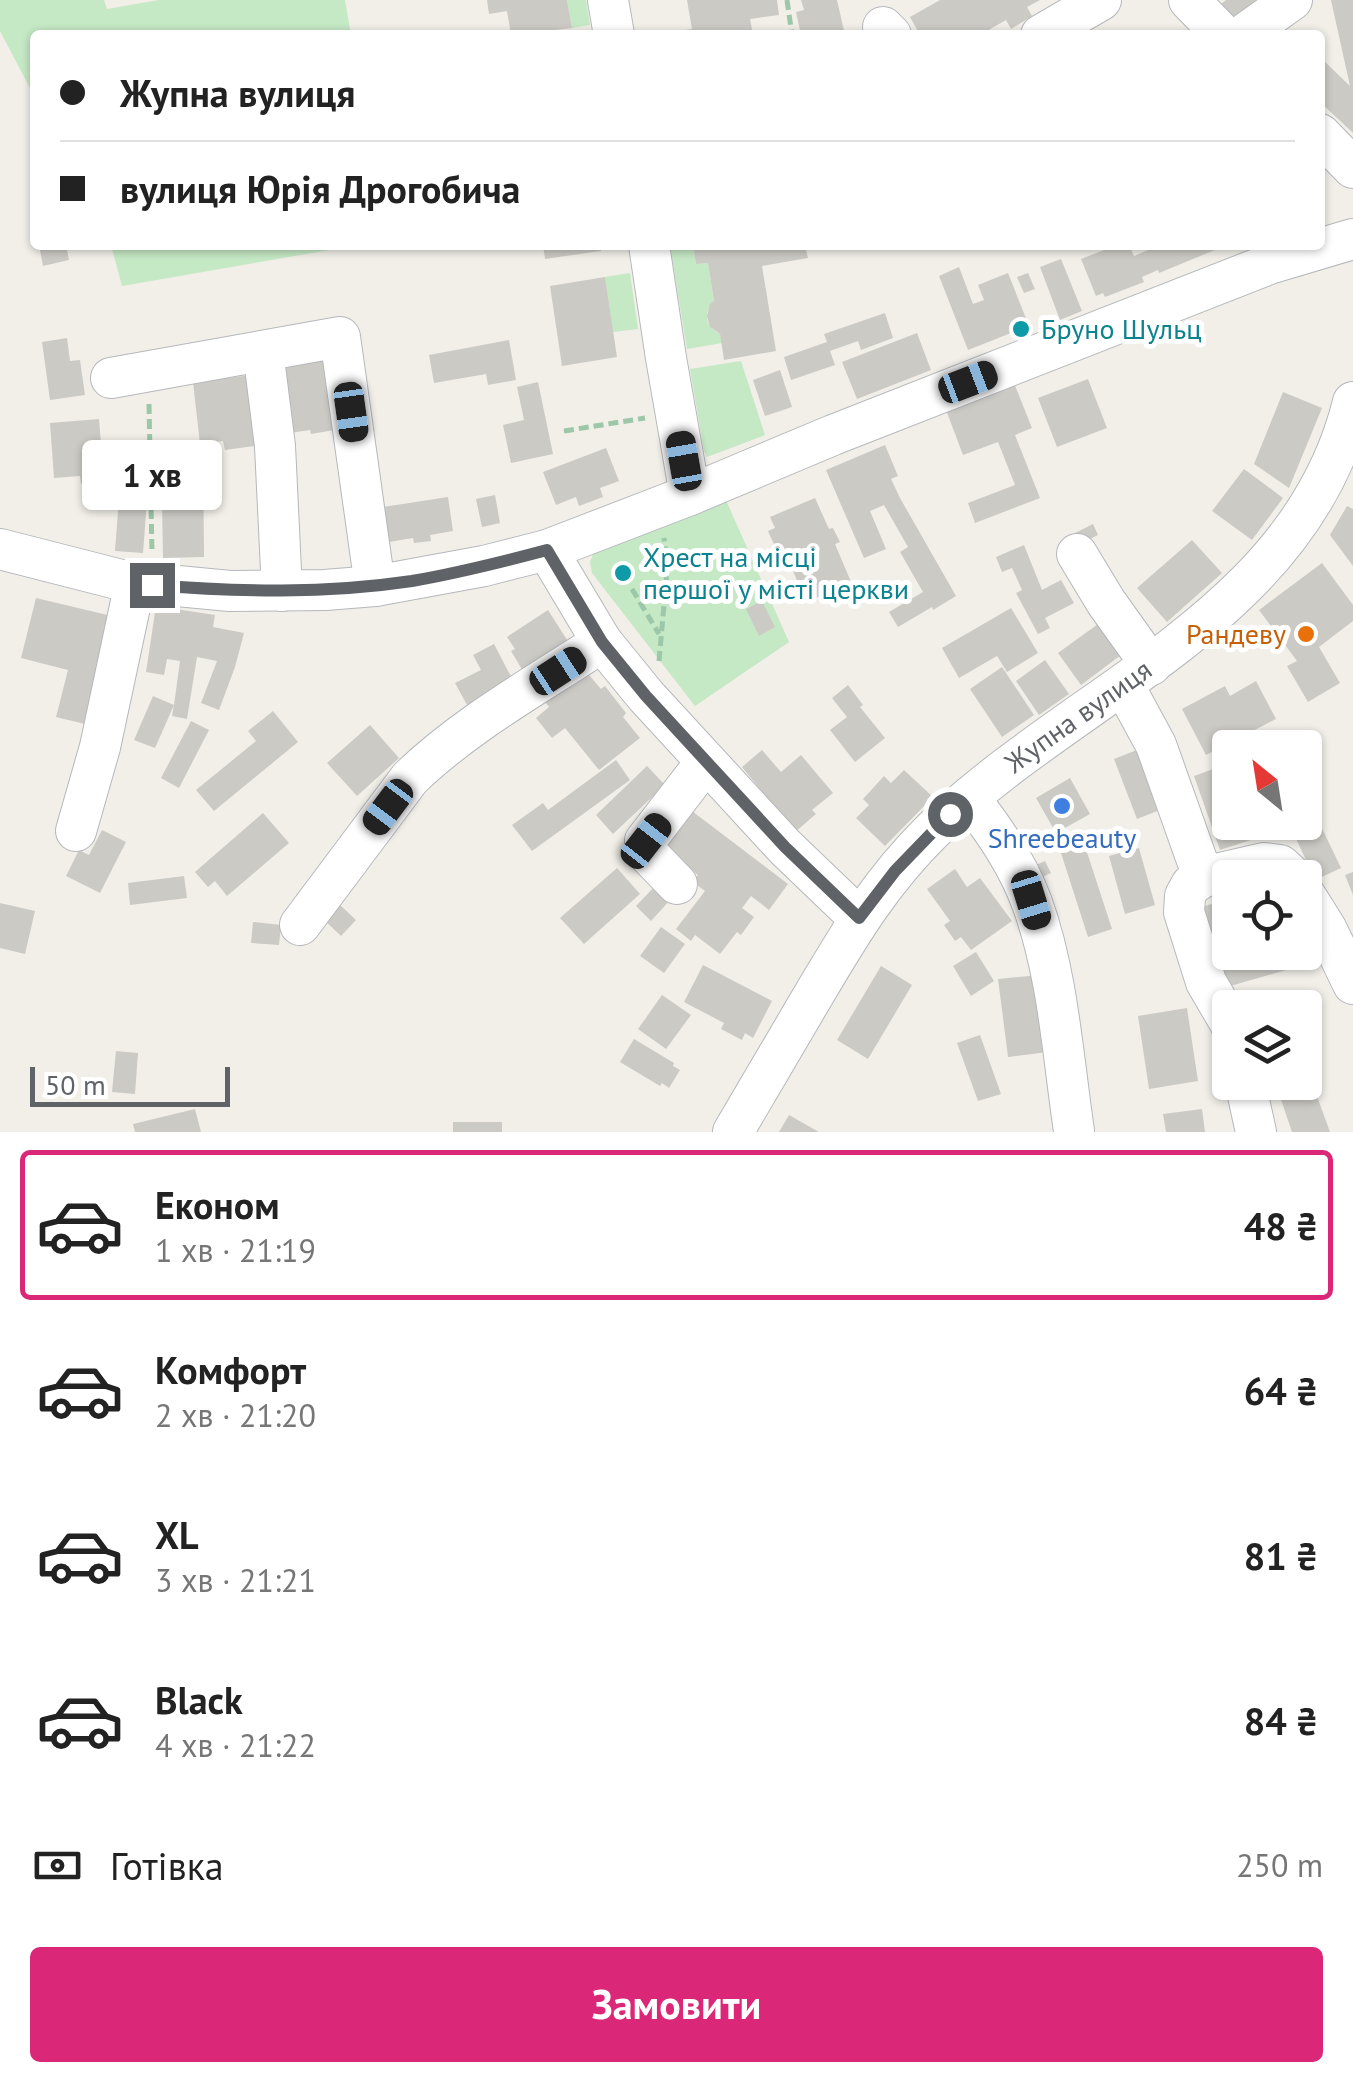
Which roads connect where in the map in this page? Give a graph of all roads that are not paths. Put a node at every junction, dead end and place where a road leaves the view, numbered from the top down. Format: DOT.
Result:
graph roads {
  1 [pos="608,0"];
  2 [pos="1101,0"];
  3 [pos="1190,0"];
  4 [pos="1292,0"];
  5 [pos="613,30"];
  6 [pos="1050,30"];
  7 [pos="1219,30"];
  8 [pos="1250,30"];
  9 [pos="1325,139"];
  10 [pos="1353,168"];
  11 [pos="1353,239"];
  12 [pos="1325,247"];
  13 [pos="650,250"];
  14 [pos="1316,250"];
  15 [pos="263,351"];
  16 [pos="110,378"];
  17 [pos="1353,402"];
  18 [pos="690,495"];
  19 [pos="0,549"];
  20 [pos="547,550"];
  21 [pos="1077,554"];
  22 [pos="143,572"];
  23 [pos="376,586"];
  24 [pos="282,591"];
  25 [pos="602,642"];
  26 [pos="1137,675"];
  27 [pos="706,762"];
  28 [pos="968,798"];
  29 [pos="76,831"];
  30 [pos="1212,875"];
  31 [pos="1203,877"];
  32 [pos="677,884"];
  33 [pos="859,918"];
  34 [pos="1322,922"];
  35 [pos="300,925"];
  36 [pos="1353,984"];
  37 [pos="1212,992"];
  38 [pos="1249,1100"];
  39 [pos="1074,1131"];
  40 [pos="734,1132"];
  41 [pos="1256,1132"];
  1 -- 5 [label="street"];
  2 -- 6 [label="street"];
  3 -- 7 [label="street"];
  4 -- 8 [label="street"];
  9 -- 10 [label="street"];
  11 -- 12 [label="street"];
  13 -- 18 [label="street"];
  14 -- 18 [label="street"];
  15 -- 16 [label="street"];
  15 -- 23 [label="street"];
  15 -- 24 [label="street"];
  17 -- 26 [label="street, Жупна вулиця"];
  18 -- 20 [label="street"];
  19 -- 22 [label="street"];
  20 -- 23 [label="street"];
  20 -- 25 [label="street"];
  21 -- 26 [label="street"];
  22 -- 24 [label="street"];
  22 -- 29 [label="street"];
  23 -- 24 [label="street"];
  25 -- 27 [label="street"];
  25 -- 35 [label="street"];
  26 -- 28 [label="street, Жупна вулиця"];
  26 -- 31 [label="street"];
  27 -- 32 [label="street"];
  27 -- 33 [label="street"];
  28 -- 33 [label="street, Жупна вулиця"];
  28 -- 39 [label="street"];
  30 -- 31 [label="street"];
  31 -- 37 [label="street"];
  33 -- 40 [label="street, Жупна вулиця"];
  34 -- 36 [label="street"];
  38 -- 41 [label="street"];
}
